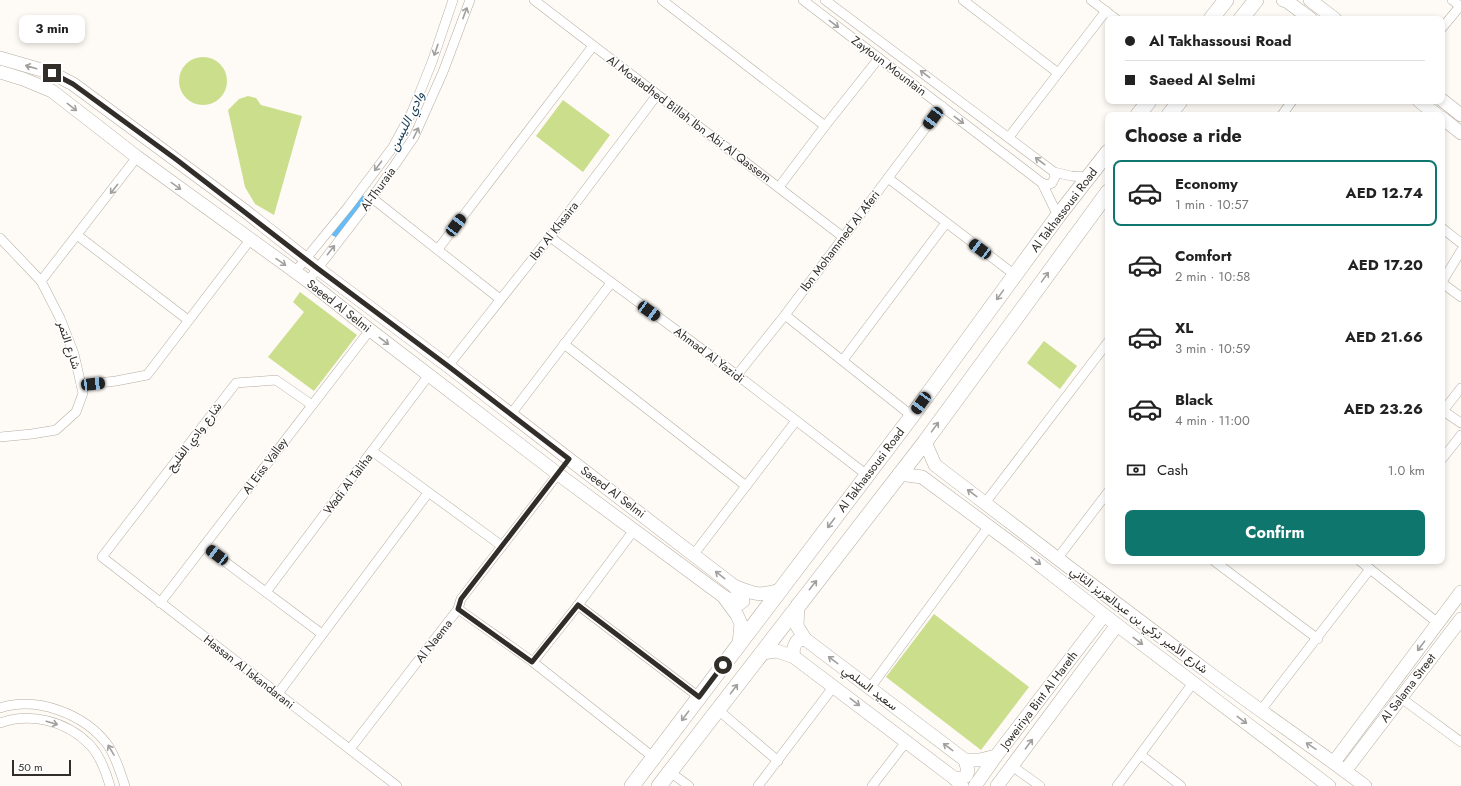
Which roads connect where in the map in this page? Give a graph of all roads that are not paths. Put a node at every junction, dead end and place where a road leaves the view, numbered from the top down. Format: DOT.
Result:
graph roads {
  1 [pos="454,0"];
  2 [pos="470,0"];
  3 [pos="534,0"];
  4 [pos="662,0"];
  5 [pos="803,0"];
  6 [pos="825,0"];
  7 [pos="963,0"];
  8 [pos="1091,0"];
  9 [pos="1256,0"];
  10 [pos="1284,0"];
  11 [pos="1310,0"];
  12 [pos="1452,0"];
  13 [pos="1221,2"];
  14 [pos="1460,5"];
  15 [pos="1106,11"];
  16 [pos="1112,16"];
  17 [pos="1213,16"];
  18 [pos="1243,16"];
  19 [pos="1307,16"];
  20 [pos="1331,16"];
  21 [pos="1445,24"];
  22 [pos="593,46"];
  23 [pos="0,58"];
  24 [pos="879,58"];
  25 [pos="0,72"];
  26 [pos="1058,73"];
  27 [pos="657,95"];
  28 [pos="1445,102"];
  29 [pos="1147,104"];
  30 [pos="1178,104"];
  31 [pos="1423,104"];
  32 [pos="942,106"];
  33 [pos="1140,112"];
  34 [pos="1171,112"];
  35 [pos="1434,112"];
  36 [pos="1461,115"];
  37 [pos="1445,120"];
  38 [pos="825,126"];
  39 [pos="1461,133"];
  40 [pos="1009,137"];
  41 [pos="1105,156"];
  42 [pos="137,157"];
  43 [pos="1054,172"];
  44 [pos="1088,177"];
  45 [pos="888,178"];
  46 [pos="1042,183"];
  47 [pos="779,187"];
  48 [pos="372,198"];
  49 [pos="1105,198"];
  50 [pos="1058,216"];
  51 [pos="946,223"];
  52 [pos="1445,230"];
  53 [pos="77,235"];
  54 [pos="550,237"];
  55 [pos="843,237"];
  56 [pos="0,238"];
  57 [pos="250,240"];
  58 [pos="1461,243"];
  59 [pos="438,249"];
  60 [pos="1461,251"];
  61 [pos="306,259"];
  62 [pos="317,268"];
  63 [pos="295,272"];
  64 [pos="1015,275"];
  65 [pos="1445,277"];
  66 [pos="42,281"];
  67 [pos="308,281"];
  68 [pos="611,283"];
  69 [pos="1445,284"];
  70 [pos="1461,297"];
  71 [pos="500,299"];
  72 [pos="785,314"];
  73 [pos="188,320"];
  74 [pos="370,330"];
  75 [pos="564,344"];
  76 [pos="1105,346"];
  77 [pos="842,360"];
  78 [pos="448,366"];
  79 [pos="429,375"];
  80 [pos="737,376"];
  81 [pos="81,385"];
  82 [pos="1461,388"];
  83 [pos="312,405"];
  84 [pos="1445,408"];
  85 [pos="1445,411"];
  86 [pos="511,414"];
  87 [pos="912,416"];
  88 [pos="795,422"];
  89 [pos="1461,423"];
  90 [pos="1461,435"];
  91 [pos="0,437"];
  92 [pos="925,442"];
  93 [pos="372,451"];
  94 [pos="1445,455"];
  95 [pos="569,459"];
  96 [pos="935,465"];
  97 [pos="558,474"];
  98 [pos="899,474"];
  99 [pos="867,475"];
  100 [pos="922,477"];
  101 [pos="746,486"];
  102 [pos="428,493"];
  103 [pos="1105,496"];
  104 [pos="985,503"];
  105 [pos="975,516"];
  106 [pos="1009,522"];
  107 [pos="989,526"];
  108 [pos="634,530"];
  109 [pos="1001,535"];
  110 [pos="1026,535"];
  111 [pos="204,546"];
  112 [pos="502,546"];
  113 [pos="1018,548"];
  114 [pos="102,557"];
  115 [pos="699,558"];
  116 [pos="1057,559"];
  117 [pos="1218,564"];
  118 [pos="1364,564"];
  119 [pos="1370,569"];
  120 [pos="694,574"];
  121 [pos="734,586"];
  122 [pos="781,590"];
  123 [pos="266,592"];
  124 [pos="1461,592"];
  125 [pos="723,596"];
  126 [pos="160,603"];
  127 [pos="798,604"];
  128 [pos="578,605"];
  129 [pos="458,609"];
  130 [pos="1104,616"];
  131 [pos="1461,619"];
  132 [pos="1438,623"];
  133 [pos="1117,625"];
  134 [pos="1093,630"];
  135 [pos="322,634"];
  136 [pos="1108,638"];
  137 [pos="805,639"];
  138 [pos="1318,639"];
  139 [pos="739,644"];
  140 [pos="762,653"];
  141 [pos="794,657"];
  142 [pos="532,662"];
  143 [pos="1205,670"];
  144 [pos="1193,683"];
  145 [pos="834,686"];
  146 [pos="870,688"];
  147 [pos="1390,688"];
  148 [pos="278,695"];
  149 [pos="699,697"];
  150 [pos="1401,698"];
  151 [pos="29,704"];
  152 [pos="0,708"];
  153 [pos="717,709"];
  154 [pos="1261,710"];
  155 [pos="30,719"];
  156 [pos="0,723"];
  157 [pos="1288,729"];
  158 [pos="906,742"];
  159 [pos="1461,742"];
  160 [pos="1278,747"];
  161 [pos="350,749"];
  162 [pos="1343,751"];
  163 [pos="1140,755"];
  164 [pos="996,756"];
  165 [pos="653,758"];
  166 [pos="1356,758"];
  167 [pos="966,760"];
  168 [pos="778,761"];
  169 [pos="1334,762"];
  170 [pos="1012,766"];
  171 [pos="1345,771"];
  172 [pos="670,772"];
  173 [pos="958,782"];
  174 [pos="110,786"];
  175 [pos="125,786"];
  176 [pos="396,786"];
  177 [pos="632,786"];
  178 [pos="659,786"];
  179 [pos="689,786"];
  180 [pos="758,786"];
  181 [pos="872,786"];
  182 [pos="975,786"];
  183 [pos="997,786"];
  184 [pos="1040,786"];
  185 [pos="1117,786"];
  186 [pos="1181,786"];
  187 [pos="1329,786"];
  188 [pos="1365,786"];
  1 -- 61 [label="street, Al-Thuraia, one-way"];
  48 -- 2 [label="street, Al-Thuraia, one-way"];
  3 -- 22 [label="street, Al Moatadhed Billah Ibn Abi Al Qassem"];
  4 -- 38 [label="street"];
  5 -- 24 [label="street, Zaytoun Mountain, one-way"];
  40 -- 6 [label="street, Zaytoun Mountain, one-way"];
  7 -- 26 [label="street"];
  8 -- 15 [label="street"];
  9 -- 18 [label="main road"];
  10 -- 19 [label="street"];
  11 -- 20 [label="street"];
  12 -- 14 [label="street"];
  13 -- 17 [label="main road"];
  14 -- 21 [label="street"];
  15 -- 16 [label="street"];
  15 -- 26 [label="street"];
  22 -- 27 [label="street, Al Moatadhed Billah Ibn Abi Al Qassem"];
  22 -- 59 [label="street"];
  61 -- 23 [label="street, Saeed Al Selmi, one-way"];
  24 -- 32 [label="street, Zaytoun Mountain"];
  24 -- 38 [label="street"];
  25 -- 42 [label="street, Saeed Al Selmi, one-way"];
  26 -- 40 [label="street"];
  27 -- 47 [label="street, Al Moatadhed Billah Ibn Abi Al Qassem"];
  27 -- 54 [label="street, Ibn Al Khsaira"];
  28 -- 36 [label="street"];
  29 -- 33 [label="main road"];
  30 -- 34 [label="main road"];
  31 -- 35 [label="street"];
  32 -- 45 [label="street, Ibn Mohammed Al Aferi"];
  32 -- 46 [label="street, Zaytoun Mountain, one-way"];
  37 -- 39 [label="street"];
  38 -- 47 [label="street"];
  43 -- 40 [label="street, Zaytoun Mountain, one-way"];
  41 -- 44 [label="main road, Al Takhassousi Road"];
  42 -- 53 [label="street, one-way"];
  42 -- 57 [label="street, Saeed Al Selmi, one-way"];
  43 -- 44 [label="street, Zaytoun Mountain"];
  43 -- 46 [label="street"];
  44 -- 50 [label="main road, Al Takhassousi Road"];
  45 -- 51 [label="street"];
  45 -- 55 [label="street, Ibn Mohammed Al Aferi"];
  46 -- 50 [label="street, Zaytoun Mountain"];
  47 -- 55 [label="street, Al Moatadhed Billah Ibn Abi Al Qassem"];
  48 -- 59 [label="street"];
  62 -- 48 [label="street, Al-Thuraia, one-way"];
  92 -- 49 [label="main road, Al Takhassousi Road, one-way"];
  50 -- 64 [label="main road, Al Takhassousi Road"];
  51 -- 64 [label="street"];
  51 -- 77 [label="street"];
  52 -- 58 [label="street"];
  53 -- 66 [label="street"];
  53 -- 73 [label="street"];
  54 -- 68 [label="street, Ahmad Al Yazidi"];
  54 -- 71 [label="street, Ibn Al Khsaira"];
  55 -- 72 [label="street, Ibn Mohammed Al Aferi"];
  56 -- 66 [label="street, شارع التمر"];
  57 -- 63 [label="street, Saeed Al Selmi, one-way"];
  57 -- 73 [label="street"];
  59 -- 71 [label="street"];
  60 -- 65 [label="street"];
  61 -- 62 [label="street, Saeed Al Selmi"];
  61 -- 63 [label="street, Al-Thuraia"];
  62 -- 67 [label="street, Al-Thuraia"];
  62 -- 78 [label="street, Saeed Al Selmi"];
  63 -- 67 [label="street, Saeed Al Selmi"];
  64 -- 87 [label="main road, Al Takhassousi Road, one-way"];
  66 -- 81 [label="street, شارع التمر"];
  67 -- 74 [label="street, Saeed Al Selmi"];
  68 -- 75 [label="street"];
  68 -- 80 [label="street, Ahmad Al Yazidi"];
  69 -- 70 [label="street"];
  71 -- 78 [label="street, Ibn Al Khsaira"];
  72 -- 77 [label="street"];
  72 -- 80 [label="street, Ibn Mohammed Al Aferi"];
  73 -- 81 [label="street"];
  74 -- 79 [label="street, Saeed Al Selmi, one-way"];
  74 -- 83 [label="street, Al Eiss Valley"];
  75 -- 86 [label="street"];
  75 -- 101 [label="street"];
  76 -- 104 [label="street"];
  77 -- 87 [label="street"];
  78 -- 86 [label="street, Saeed Al Selmi"];
  79 -- 93 [label="street, Wadi Al Taliha"];
  79 -- 97 [label="street, Saeed Al Selmi"];
  80 -- 88 [label="street, Ahmad Al Yazidi"];
  81 -- 91 [label="street, شارع التمر"];
  82 -- 84 [label="street"];
  83 -- 111 [label="street, Al Eiss Valley"];
  83 -- 114 [label="street, شارع وادي الفليح"];
  85 -- 89 [label="street"];
  86 -- 95 [label="street, Saeed Al Selmi"];
  87 -- 99 [label="main road, Al Takhassousi Road"];
  88 -- 99 [label="street, Ahmad Al Yazidi"];
  88 -- 101 [label="street"];
  90 -- 94 [label="street"];
  92 -- 96 [label="street, شارع الأمير تركي بن عبدالعزيز الثاني"];
  92 -- 98 [label="main road, Al Takhassousi Road"];
  93 -- 102 [label="street"];
  93 -- 123 [label="street, Wadi Al Taliha"];
  95 -- 97 [label="street"];
  95 -- 115 [label="street, Saeed Al Selmi"];
  96 -- 100 [label="street"];
  104 -- 96 [label="street, شارع الأمير تركي بن عبدالعزيز الثاني, one-way"];
  97 -- 108 [label="street, Saeed Al Selmi"];
  97 -- 112 [label="street, Al Naema"];
  98 -- 100 [label="street, شارع الأمير تركي بن عبدالعزيز الثاني"];
  127 -- 98 [label="main road, Al Takhassousi Road, one-way"];
  99 -- 122 [label="main road, Al Takhassousi Road, one-way"];
  100 -- 105 [label="street, شارع الأمير تركي بن عبدالعزيز الثاني"];
  101 -- 115 [label="street"];
  102 -- 112 [label="street"];
  102 -- 135 [label="street"];
  103 -- 116 [label="street"];
  104 -- 105 [label="street"];
  104 -- 106 [label="street, شارع الأمير تركي بن عبدالعزيز الثاني"];
  105 -- 107 [label="street, شارع الأمير تركي بن عبدالعزيز الثاني"];
  106 -- 109 [label="street"];
  106 -- 110 [label="street, شارع الأمير تركي بن عبدالعزيز الثاني"];
  107 -- 109 [label="street, شارع الأمير تركي بن عبدالعزيز الثاني"];
  107 -- 146 [label="street"];
  108 -- 120 [label="street, Saeed Al Selmi"];
  108 -- 128 [label="street"];
  109 -- 113 [label="street, شارع الأمير تركي بن عبدالعزيز الثاني"];
  110 -- 113 [label="street"];
  110 -- 116 [label="street, شارع الأمير تركي بن عبدالعزيز الثاني"];
  111 -- 123 [label="street"];
  111 -- 126 [label="street, Al Eiss Valley"];
  112 -- 129 [label="street, Al Naema"];
  113 -- 130 [label="street, شارع الأمير تركي بن عبدالعزيز الثاني, one-way"];
  114 -- 126 [label="street, Hassan Al Iskandarani"];
  115 -- 120 [label="street"];
  121 -- 115 [label="street, Saeed Al Selmi, one-way"];
  116 -- 143 [label="street, شارع الأمير تركي بن عبدالعزيز الثاني"];
  117 -- 138 [label="street"];
  118 -- 119 [label="street"];
  119 -- 132 [label="street"];
  119 -- 138 [label="street"];
  120 -- 125 [label="street, Saeed Al Selmi"];
  121 -- 122 [label="street, Saeed Al Selmi"];
  121 -- 125 [label="street"];
  122 -- 139 [label="main road, Al Takhassousi Road"];
  123 -- 135 [label="street"];
  124 -- 132 [label="street"];
  125 -- 139 [label="street, Saeed Al Selmi"];
  126 -- 148 [label="street, Hassan Al Iskandarani"];
  127 -- 137 [label="street, سعيد السلمي"];
  127 -- 140 [label="main road, Al Takhassousi Road"];
  128 -- 142 [label="street"];
  128 -- 149 [label="street"];
  129 -- 142 [label="street"];
  129 -- 161 [label="street, Al Naema"];
  130 -- 133 [label="street, شارع الأمير تركي بن عبدالعزيز الثاني"];
  130 -- 134 [label="street, Joweiriya Bint Al Hareth"];
  131 -- 150 [label="street, Al Salama Street"];
  132 -- 147 [label="street, one-way"];
  133 -- 136 [label="street, Joweiriya Bint Al Hareth"];
  133 -- 144 [label="street, شارع الأمير تركي بن عبدالعزيز الثاني, one-way"];
  134 -- 136 [label="street"];
  134 -- 164 [label="street, Joweiriya Bint Al Hareth"];
  135 -- 148 [label="street"];
  170 -- 136 [label="street, Joweiriya Bint Al Hareth, one-way"];
  137 -- 141 [label="street"];
  146 -- 137 [label="street, سعيد السلمي, one-way"];
  138 -- 154 [label="street"];
  139 -- 149 [label="main road, Al Takhassousi Road"];
  140 -- 141 [label="street, سعيد السلمي"];
  153 -- 140 [label="main road, Al Takhassousi Road, one-way"];
  141 -- 145 [label="street, سعيد السلمي"];
  142 -- 165 [label="street"];
  143 -- 144 [label="street"];
  143 -- 154 [label="street, شارع الأمير تركي بن عبدالعزيز الثاني"];
  144 -- 160 [label="street, شارع الأمير تركي بن عبدالعزيز الثاني, one-way"];
  144 -- 163 [label="street"];
  145 -- 158 [label="street, سعيد السلمي, one-way"];
  145 -- 168 [label="street"];
  167 -- 146 [label="street, سعيد السلمي, one-way"];
  147 -- 150 [label="street"];
  147 -- 162 [label="street"];
  148 -- 161 [label="street, Hassan Al Iskandarani"];
  149 -- 165 [label="main road, Al Takhassousi Road, one-way"];
  150 -- 159 [label="street"];
  150 -- 166 [label="street, Al Salama Street"];
  151 -- 152 [label="street"];
  151 -- 155 [label="street"];
  175 -- 151 [label="street, one-way"];
  153 -- 168 [label="street"];
  153 -- 172 [label="main road, Al Takhassousi Road"];
  154 -- 157 [label="street, شارع الأمير تركي بن عبدالعزيز الثاني"];
  155 -- 156 [label="street"];
  155 -- 174 [label="street, one-way"];
  157 -- 160 [label="street"];
  169 -- 157 [label="street, شارع الأمير تركي بن عبدالعزيز الثاني, one-way"];
  158 -- 173 [label="street, سعيد السلمي"];
  158 -- 181 [label="street"];
  160 -- 187 [label="street, شارع الأمير تركي بن عبدالعزيز الثاني"];
  161 -- 176 [label="street, Hassan Al Iskandarani"];
  162 -- 166 [label="street"];
  162 -- 169 [label="street"];
  163 -- 185 [label="street"];
  163 -- 186 [label="street"];
  164 -- 167 [label="street"];
  164 -- 182 [label="street, Joweiriya Bint Al Hareth"];
  165 -- 177 [label="main road, Al Takhassousi Road"];
  166 -- 171 [label="street, Al Salama Street"];
  167 -- 173 [label="street, سعيد السلمي"];
  168 -- 180 [label="street"];
  169 -- 171 [label="street, شارع الأمير تركي بن عبدالعزيز الثاني"];
  170 -- 183 [label="street, Joweiriya Bint Al Hareth"];
  170 -- 184 [label="street"];
  171 -- 188 [label="street, شارع الأمير تركي بن عبدالعزيز الثاني"];
  172 -- 178 [label="main road, Al Takhassousi Road"];
  172 -- 179 [label="street"];
}
